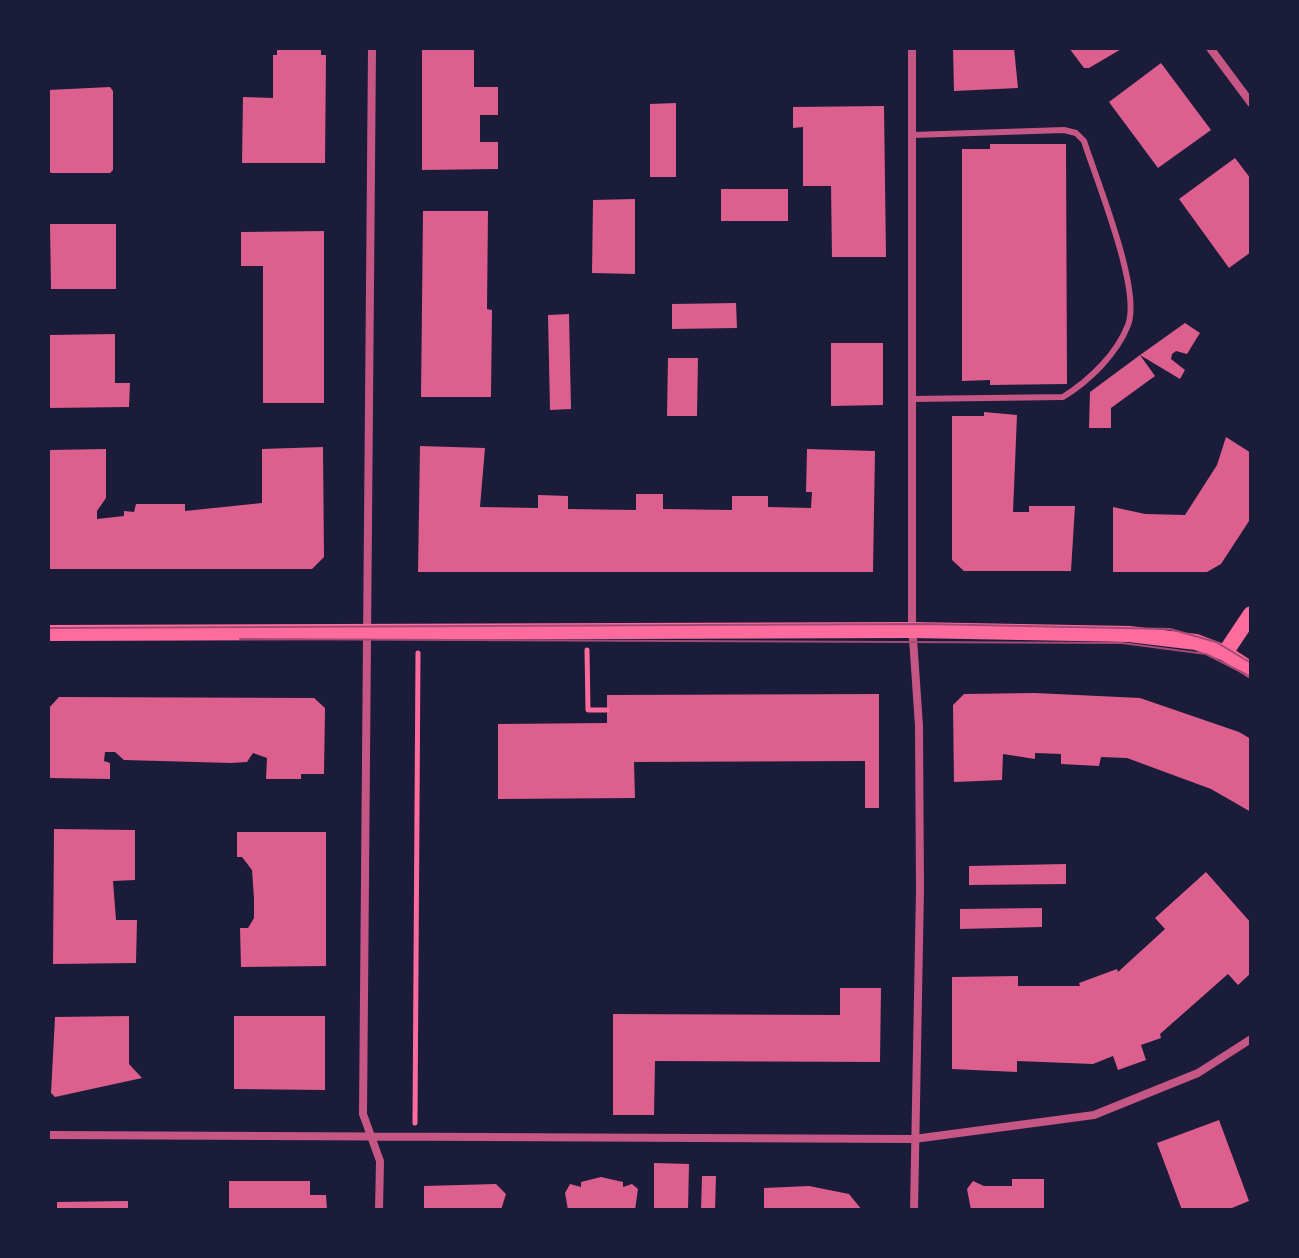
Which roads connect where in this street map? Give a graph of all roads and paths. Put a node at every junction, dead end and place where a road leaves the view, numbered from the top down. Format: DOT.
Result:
graph roads {
  1 [pos="372,48"];
  2 [pos="912,48"];
  3 [pos="1210,48"];
  4 [pos="1251,103"];
  5 [pos="912,135"];
  6 [pos="912,399"];
  7 [pos="1251,614"];
  8 [pos="912,630"];
  9 [pos="416,632"];
  10 [pos="586,632"];
  11 [pos="48,633"];
  12 [pos="366,633"];
  13 [pos="1225,653"];
  14 [pos="1251,670"];
  15 [pos="607,710"];
  16 [pos="1251,1039"];
  17 [pos="48,1135"];
  18 [pos="415,1136"];
  19 [pos="370,1137"];
  20 [pos="914,1139"];
  21 [pos="379,1210"];
  22 [pos="914,1210"];
  1 -- 12 [label="street"];
  2 -- 5 [label="street"];
  3 -- 4 [label="street"];
  5 -- 6 [label="street"];
  5 -- 6 [label="lane"];
  6 -- 8 [label="street"];
  7 -- 13 [label="main road"];
  8 -- 10 [label="main road"];
  8 -- 13 [label="main road"];
  8 -- 20 [label="street"];
  9 -- 10 [label="main road"];
  9 -- 12 [label="main road"];
  9 -- 18 [label="path"];
  10 -- 15 [label="path"];
  11 -- 12 [label="main road"];
  12 -- 19 [label="street"];
  13 -- 14 [label="main road"];
  16 -- 20 [label="street"];
  17 -- 19 [label="street"];
  18 -- 19 [label="street"];
  18 -- 20 [label="street"];
  19 -- 21 [label="street"];
  20 -- 22 [label="street"];
}
